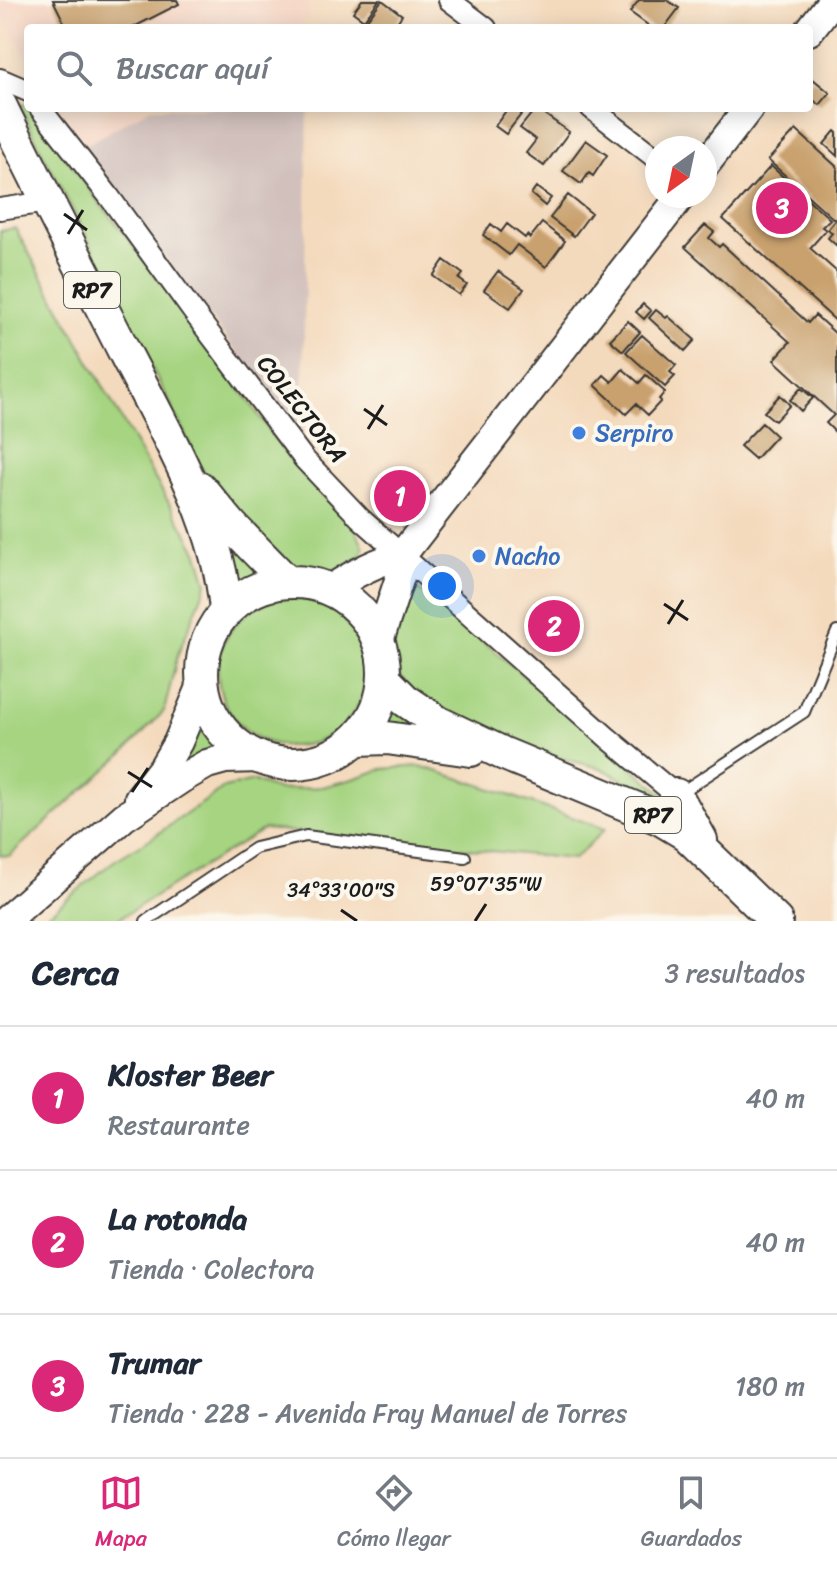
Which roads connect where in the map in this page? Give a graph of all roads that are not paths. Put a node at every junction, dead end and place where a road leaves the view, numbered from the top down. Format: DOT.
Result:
graph roads {
  1 [pos="449,0"];
  2 [pos="833,0"];
  3 [pos="481,24"];
  4 [pos="813,26"];
  5 [pos="0,79"];
  6 [pos="24,89"];
  7 [pos="0,105"];
  8 [pos="43,112"];
  9 [pos="596,112"];
  10 [pos="746,112"];
  11 [pos="717,149"];
  12 [pos="645,150"];
  13 [pos="47,202"];
  14 [pos="672,208"];
  15 [pos="0,209"];
  16 [pos="187,474"];
  17 [pos="402,555"];
  18 [pos="287,582"];
  19 [pos="331,589"];
  20 [pos="226,610"];
  21 [pos="837,632"];
  22 [pos="379,641"];
  23 [pos="385,680"];
  24 [pos="202,685"];
  25 [pos="358,739"];
  26 [pos="502,753"];
  27 [pos="260,758"];
  28 [pos="676,795"];
  29 [pos="124,817"];
  30 [pos="465,857"];
  31 [pos="710,857"];
  32 [pos="5,921"];
  33 [pos="146,921"];
  34 [pos="776,921"];
  1 -- 3 [label="street"];
  2 -- 4 [label="main road"];
  5 -- 6 [label="street"];
  7 -- 13 [label="main road, RP7"];
  8 -- 17 [label="street, COLECTORA"];
  9 -- 12 [label="street"];
  10 -- 11 [label="main road"];
  13 -- 15 [label="street"];
  13 -- 16 [label="main road, RP7"];
  14 -- 17 [label="main road"];
  16 -- 18 [label="main road, RP7"];
  16 -- 20 [label="main road, RP7"];
  17 -- 19 [label="main road"];
  17 -- 22 [label="main road"];
  17 -- 28 [label="street, COLECTORA"];
  18 -- 19 [label="main road"];
  18 -- 20 [label="main road"];
  19 -- 22 [label="main road"];
  20 -- 24 [label="main road"];
  21 -- 28 [label="lane"];
  22 -- 23 [label="main road"];
  23 -- 25 [label="main road"];
  23 -- 26 [label="main road, RP7"];
  24 -- 27 [label="main road"];
  24 -- 29 [label="main road"];
  25 -- 26 [label="main road, RP7"];
  25 -- 27 [label="main road"];
  26 -- 31 [label="main road, RP7"];
  27 -- 29 [label="main road"];
  28 -- 31 [label="main road"];
  29 -- 32 [label="main road"];
  30 -- 33 [label="lane"];
  31 -- 34 [label="main road, RP7"];
}
